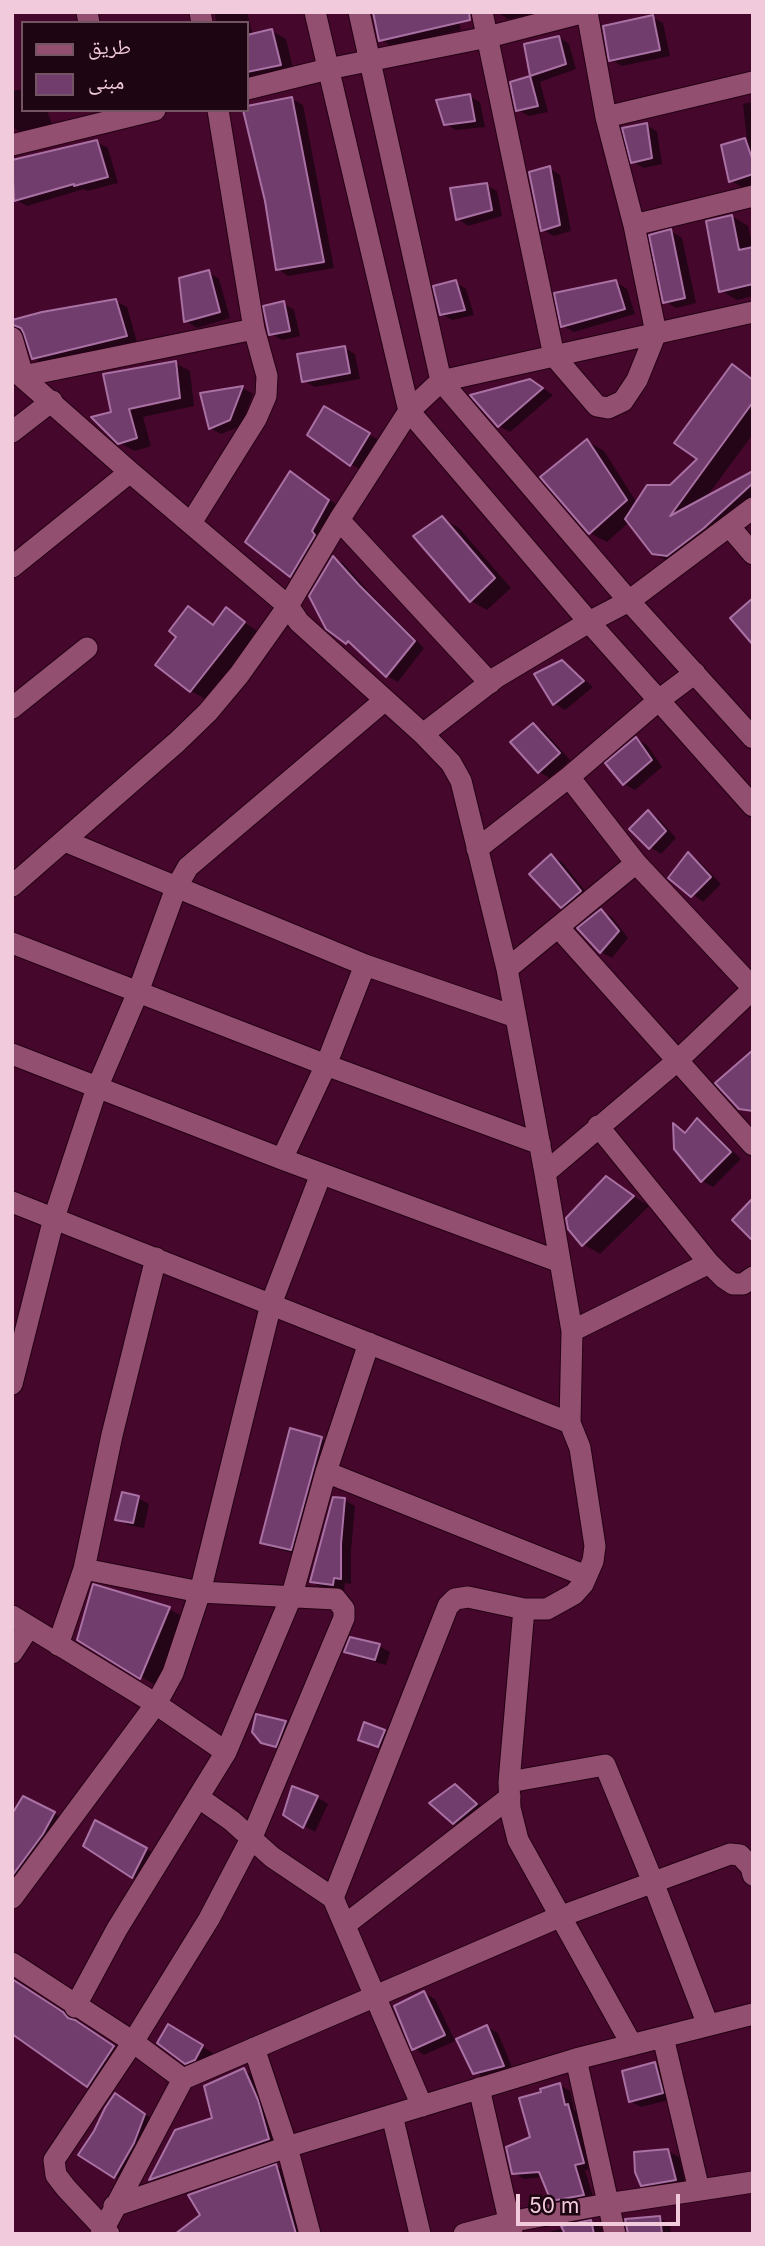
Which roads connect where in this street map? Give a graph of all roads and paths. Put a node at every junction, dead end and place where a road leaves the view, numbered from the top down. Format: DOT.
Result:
graph roads {
  1 [pos="315,12"];
  2 [pos="359,12"];
  3 [pos="482,12"];
  4 [pos="586,12"];
  5 [pos="488,37"];
  6 [pos="370,60"];
  7 [pos="328,69"];
  8 [pos="753,82"];
  9 [pos="248,89"];
  10 [pos="136,112"];
  11 [pos="218,112"];
  12 [pos="107,115"];
  13 [pos="606,117"];
  14 [pos="12,145"];
  15 [pos="753,196"];
  16 [pos="634,225"];
  17 [pos="753,313"];
  18 [pos="254,329"];
  19 [pos="656,333"];
  20 [pos="12,338"];
  21 [pos="554,356"];
  22 [pos="17,372"];
  23 [pos="441,381"];
  24 [pos="52,401"];
  25 [pos="409,411"];
  26 [pos="12,432"];
  27 [pos="130,472"];
  28 [pos="753,508"];
  29 [pos="339,520"];
  30 [pos="191,523"];
  31 [pos="729,526"];
  32 [pos="753,554"];
  33 [pos="12,567"];
  34 [pos="629,601"];
  35 [pos="288,606"];
  36 [pos="589,622"];
  37 [pos="87,648"];
  38 [pos="695,674"];
  39 [pos="490,683"];
  40 [pos="385,700"];
  41 [pos="659,700"];
  42 [pos="12,708"];
  43 [pos="423,734"];
  44 [pos="753,738"];
  45 [pos="569,777"];
  46 [pos="753,806"];
  47 [pos="65,841"];
  48 [pos="477,849"];
  49 [pos="636,863"];
  50 [pos="12,886"];
  51 [pos="176,888"];
  52 [pos="558,927"];
  53 [pos="12,943"];
  54 [pos="365,965"];
  55 [pos="507,968"];
  56 [pos="753,988"];
  57 [pos="138,992"];
  58 [pos="516,1017"];
  59 [pos="12,1054"];
  60 [pos="677,1061"];
  61 [pos="326,1065"];
  62 [pos="97,1088"];
  63 [pos="598,1126"];
  64 [pos="540,1144"];
  65 [pos="753,1145"];
  66 [pos="282,1159"];
  67 [pos="545,1173"];
  68 [pos="321,1174"];
  69 [pos="12,1202"];
  70 [pos="54,1218"];
  71 [pos="156,1258"];
  72 [pos="560,1262"];
  73 [pos="709,1262"];
  74 [pos="753,1277"];
  75 [pos="271,1304"];
  76 [pos="572,1331"];
  77 [pos="369,1343"];
  78 [pos="16,1351"];
  79 [pos="12,1384"];
  80 [pos="570,1423"];
  81 [pos="326,1472"];
  82 [pos="84,1569"];
  83 [pos="586,1576"];
  84 [pos="200,1591"];
  85 [pos="292,1595"];
  86 [pos="523,1609"];
  87 [pos="21,1622"];
  88 [pos="58,1645"];
  89 [pos="12,1653"];
  90 [pos="156,1704"];
  91 [pos="226,1752"];
  92 [pos="509,1790"];
  93 [pos="198,1797"];
  94 [pos="252,1837"];
  95 [pos="753,1875"];
  96 [pos="653,1882"];
  97 [pos="12,1898"];
  98 [pos="333,1898"];
  99 [pos="559,1917"];
  100 [pos="345,1925"];
  101 [pos="12,1963"];
  102 [pos="374,1997"];
  103 [pos="75,2007"];
  104 [pos="753,2014"];
  105 [pos="708,2025"];
  106 [pos="663,2037"];
  107 [pos="133,2042"];
  108 [pos="632,2045"];
  109 [pos="254,2048"];
  110 [pos="576,2059"];
  111 [pos="183,2078"];
  112 [pos="480,2088"];
  113 [pos="422,2106"];
  114 [pos="392,2115"];
  115 [pos="287,2147"];
  116 [pos="753,2182"];
  117 [pos="699,2190"];
  118 [pos="607,2204"];
  119 [pos="114,2206"];
  120 [pos="511,2228"];
  121 [pos="104,2232"];
  122 [pos="310,2234"];
  123 [pos="420,2234"];
  124 [pos="464,2234"];
  125 [pos="615,2234"];
  1 -- 7 [label="street"];
  2 -- 6 [label="street"];
  3 -- 5 [label="street"];
  4 -- 5 [label="street"];
  4 -- 13 [label="street"];
  5 -- 6 [label="street"];
  5 -- 21 [label="street"];
  6 -- 7 [label="street"];
  6 -- 23 [label="street"];
  7 -- 9 [label="street"];
  7 -- 25 [label="street"];
  8 -- 13 [label="street"];
  10 -- 12 [label="street"];
  11 -- 18 [label="street"];
  12 -- 14 [label="street"];
  13 -- 16 [label="street"];
  15 -- 16 [label="street"];
  16 -- 19 [label="street"];
  17 -- 19 [label="street"];
  18 -- 22 [label="street"];
  18 -- 30 [label="street"];
  19 -- 21 [label="street"];
  19 -- 21 [label="street"];
  20 -- 22 [label="street"];
  21 -- 23 [label="street"];
  22 -- 24 [label="street"];
  23 -- 25 [label="street"];
  23 -- 34 [label="street"];
  24 -- 26 [label="street"];
  24 -- 27 [label="street"];
  25 -- 29 [label="street"];
  25 -- 36 [label="street"];
  27 -- 30 [label="street"];
  27 -- 33 [label="street"];
  28 -- 31 [label="street"];
  29 -- 35 [label="street"];
  29 -- 39 [label="street"];
  30 -- 35 [label="street"];
  31 -- 32 [label="street"];
  31 -- 34 [label="street"];
  34 -- 36 [label="street"];
  34 -- 38 [label="street"];
  35 -- 40 [label="street"];
  35 -- 47 [label="street"];
  36 -- 39 [label="street"];
  36 -- 41 [label="street"];
  37 -- 42 [label="street"];
  38 -- 41 [label="street"];
  38 -- 44 [label="street"];
  39 -- 43 [label="street"];
  40 -- 43 [label="street"];
  40 -- 51 [label="street"];
  41 -- 45 [label="street"];
  41 -- 46 [label="street"];
  43 -- 48 [label="street"];
  45 -- 48 [label="street"];
  45 -- 49 [label="street"];
  47 -- 50 [label="street"];
  47 -- 51 [label="street"];
  48 -- 55 [label="street"];
  49 -- 52 [label="street"];
  49 -- 56 [label="street"];
  51 -- 54 [label="street"];
  51 -- 57 [label="street"];
  52 -- 55 [label="street"];
  52 -- 60 [label="street"];
  53 -- 57 [label="street"];
  54 -- 58 [label="street"];
  54 -- 61 [label="street"];
  55 -- 58 [label="street"];
  56 -- 60 [label="street"];
  57 -- 61 [label="street"];
  57 -- 62 [label="street"];
  58 -- 64 [label="street"];
  59 -- 62 [label="street"];
  60 -- 63 [label="street"];
  60 -- 65 [label="street"];
  61 -- 64 [label="street"];
  61 -- 66 [label="street"];
  62 -- 66 [label="street"];
  62 -- 70 [label="street"];
  63 -- 67 [label="street"];
  63 -- 73 [label="street"];
  64 -- 67 [label="street"];
  66 -- 68 [label="street"];
  67 -- 72 [label="street"];
  68 -- 72 [label="street"];
  68 -- 75 [label="street"];
  69 -- 70 [label="street"];
  70 -- 71 [label="street"];
  70 -- 78 [label="street"];
  71 -- 75 [label="street"];
  71 -- 82 [label="street"];
  72 -- 76 [label="street"];
  73 -- 74 [label="street"];
  73 -- 76 [label="street"];
  75 -- 77 [label="street"];
  75 -- 84 [label="street"];
  76 -- 80 [label="street"];
  77 -- 80 [label="street"];
  77 -- 81 [label="street"];
  78 -- 79 [label="street"];
  80 -- 83 [label="street"];
  81 -- 83 [label="street"];
  81 -- 85 [label="street"];
  82 -- 84 [label="street"];
  82 -- 88 [label="street"];
  83 -- 86 [label="street"];
  84 -- 85 [label="street"];
  84 -- 90 [label="street"];
  85 -- 91 [label="street"];
  85 -- 94 [label="street"];
  86 -- 92 [label="street"];
  86 -- 98 [label="street"];
  87 -- 88 [label="street"];
  87 -- 89 [label="street"];
  88 -- 90 [label="street"];
  90 -- 91 [label="street"];
  90 -- 97 [label="street"];
  91 -- 93 [label="street"];
  92 -- 96 [label="street"];
  92 -- 99 [label="street"];
  92 -- 100 [label="street"];
  93 -- 94 [label="street"];
  93 -- 103 [label="street"];
  94 -- 98 [label="street"];
  94 -- 107 [label="street"];
  95 -- 96 [label="street"];
  96 -- 99 [label="street"];
  96 -- 105 [label="street"];
  98 -- 100 [label="street"];
  99 -- 102 [label="street"];
  99 -- 108 [label="street"];
  100 -- 102 [label="street"];
  101 -- 103 [label="street"];
  102 -- 109 [label="street"];
  102 -- 113 [label="street"];
  103 -- 107 [label="street"];
  104 -- 105 [label="street"];
  105 -- 106 [label="street"];
  106 -- 108 [label="street"];
  106 -- 117 [label="street"];
  107 -- 111 [label="street"];
  107 -- 121 [label="street"];
  108 -- 110 [label="street"];
  109 -- 111 [label="street"];
  109 -- 115 [label="street"];
  110 -- 112 [label="street"];
  110 -- 118 [label="street"];
  111 -- 119 [label="street"];
  112 -- 113 [label="street"];
  112 -- 120 [label="street"];
  113 -- 114 [label="street"];
  114 -- 115 [label="street"];
  114 -- 123 [label="street"];
  115 -- 119 [label="street"];
  115 -- 122 [label="street"];
  116 -- 117 [label="street"];
  117 -- 118 [label="street"];
  118 -- 120 [label="street"];
  118 -- 125 [label="street"];
  119 -- 121 [label="street"];
  120 -- 124 [label="street"];
}
